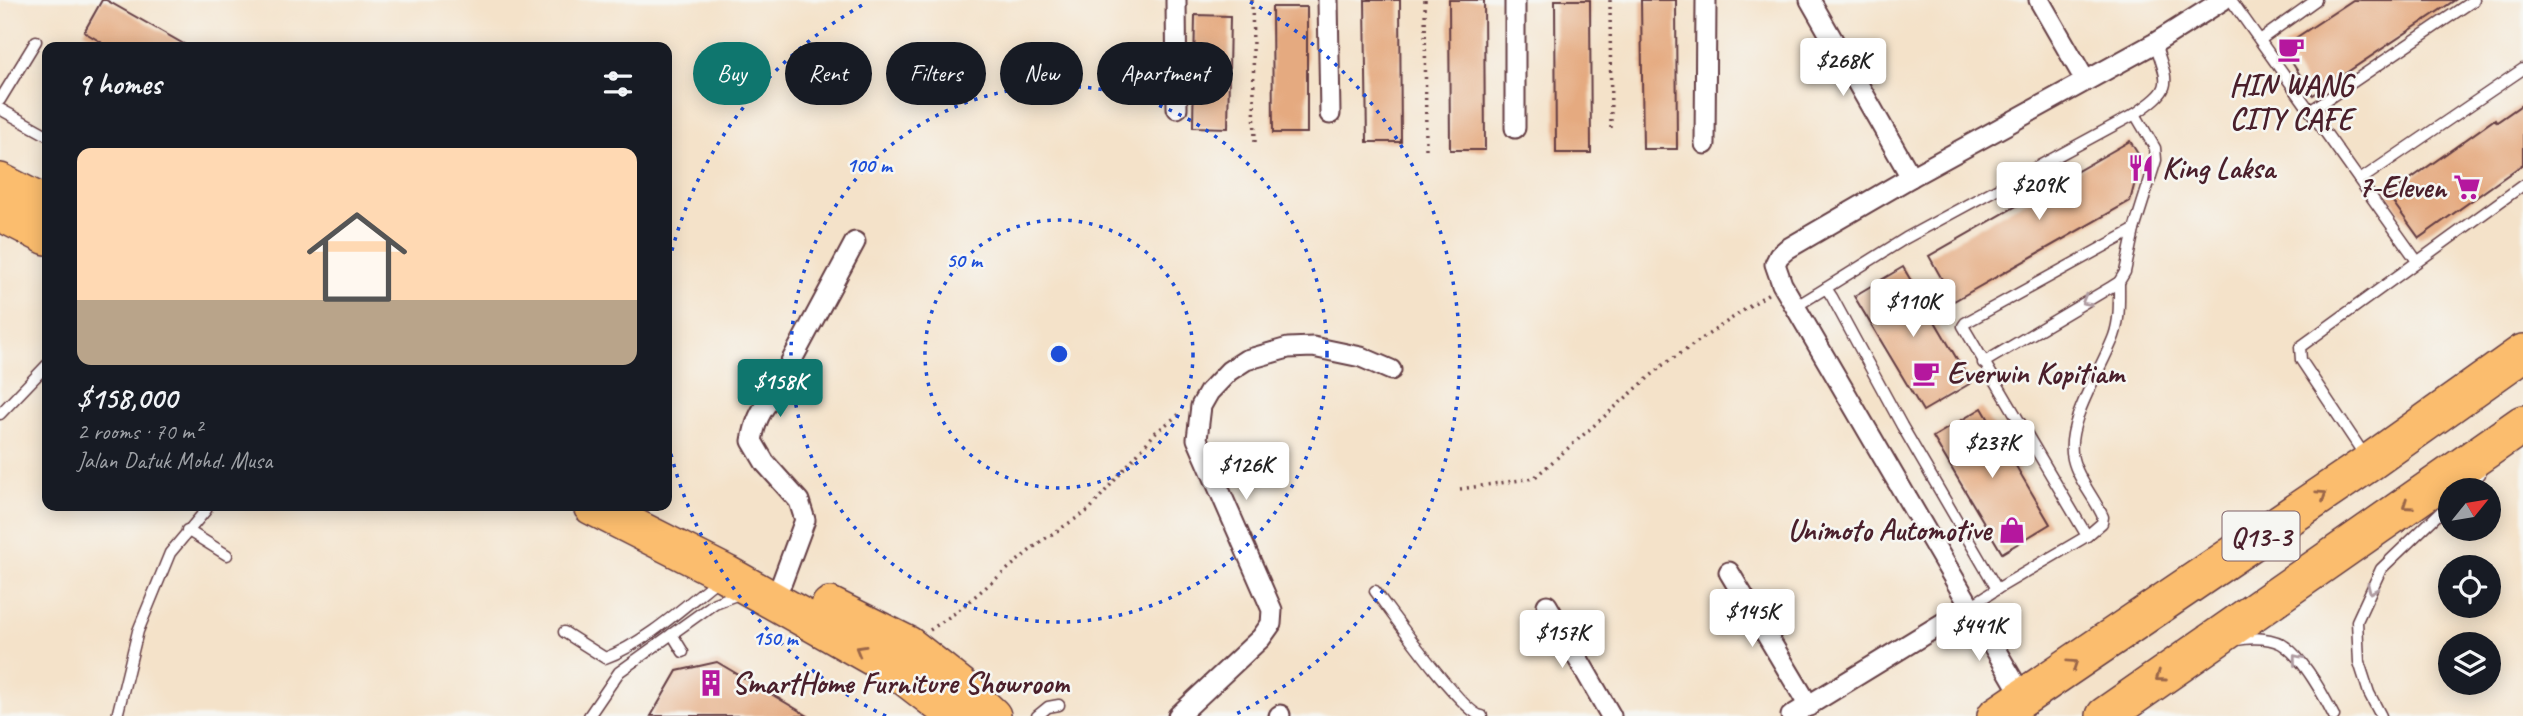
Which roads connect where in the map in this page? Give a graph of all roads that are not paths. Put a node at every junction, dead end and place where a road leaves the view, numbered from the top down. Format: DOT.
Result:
graph roads {
  1 [pos="1176,0"];
  2 [pos="1328,0"];
  3 [pos="1515,0"];
  4 [pos="1706,0"];
  5 [pos="1810,0"];
  6 [pos="2039,0"];
  7 [pos="2223,0"];
  8 [pos="2231,0"];
  9 [pos="2316,0"];
  10 [pos="2474,0"];
  11 [pos="2260,40"];
  12 [pos="36,41"];
  13 [pos="2155,43"];
  14 [pos="2523,69"];
  15 [pos="2085,80"];
  16 [pos="0,100"];
  17 [pos="1177,108"];
  18 [pos="0,109"];
  19 [pos="2310,111"];
  20 [pos="1330,114"];
  21 [pos="2135,114"];
  22 [pos="1515,128"];
  23 [pos="42,132"];
  24 [pos="1705,144"];
  25 [pos="1911,177"];
  26 [pos="2360,180"];
  27 [pos="0,182"];
  28 [pos="2523,185"];
  29 [pos="42,203"];
  30 [pos="0,212"];
  31 [pos="2134,230"];
  32 [pos="42,233"];
  33 [pos="855,242"];
  34 [pos="2417,261"];
  35 [pos="2119,282"];
  36 [pos="1826,288"];
  37 [pos="1796,307"];
  38 [pos="2523,353"];
  39 [pos="1983,363"];
  40 [pos="42,370"];
  41 [pos="1391,370"];
  42 [pos="0,414"];
  43 [pos="2523,433"];
  44 [pos="2513,438"];
  45 [pos="2370,462"];
  46 [pos="2483,471"];
  47 [pos="2476,478"];
  48 [pos="205,511"];
  49 [pos="603,511"];
  50 [pos="644,511"];
  51 [pos="2438,514"];
  52 [pos="187,530"];
  53 [pos="2087,536"];
  54 [pos="227,555"];
  55 [pos="1729,572"];
  56 [pos="754,581"];
  57 [pos="1997,589"];
  58 [pos="1375,591"];
  59 [pos="1547,604"];
  60 [pos="1969,607"];
  61 [pos="564,632"];
  62 [pos="672,634"];
  63 [pos="2203,647"];
  64 [pos="683,652"];
  65 [pos="1059,705"];
  66 [pos="1809,706"];
  67 [pos="2010,707"];
  68 [pos="1186,713"];
  69 [pos="117,716"];
  70 [pos="589,716"];
  71 [pos="956,716"];
  72 [pos="992,716"];
  73 [pos="1037,716"];
  74 [pos="1482,716"];
  75 [pos="1611,716"];
  76 [pos="1791,716"];
  77 [pos="2105,716"];
  78 [pos="2334,716"];
  79 [pos="2381,716"];
  1 -- 17 [label="street"];
  2 -- 20 [label="street"];
  3 -- 22 [label="street"];
  4 -- 24 [label="street"];
  5 -- 25 [label="street"];
  6 -- 15 [label="street"];
  7 -- 13 [label="street"];
  8 -- 11 [label="lane"];
  9 -- 11 [label="lane"];
  10 -- 19 [label="lane"];
  11 -- 19 [label="lane"];
  12 -- 16 [label="lane"];
  13 -- 15 [label="street"];
  13 -- 21 [label="lane"];
  14 -- 26 [label="lane"];
  15 -- 25 [label="street"];
  18 -- 23 [label="lane"];
  19 -- 26 [label="lane"];
  21 -- 31 [label="lane"];
  21 -- 36 [label="lane"];
  25 -- 37 [label="street"];
  26 -- 34 [label="lane"];
  27 -- 29 [label="highway"];
  28 -- 34 [label="lane"];
  30 -- 32 [label="highway"];
  31 -- 35 [label="lane"];
  31 -- 39 [label="lane"];
  33 -- 56 [label="street"];
  34 -- 45 [label="lane"];
  35 -- 39 [label="lane, one-way"];
  35 -- 53 [label="lane"];
  36 -- 37 [label="lane"];
  36 -- 57 [label="lane"];
  37 -- 60 [label="street"];
  38 -- 45 [label="highway, Q13-3"];
  39 -- 53 [label="lane"];
  40 -- 42 [label="lane"];
  41 -- 68 [label="street"];
  43 -- 44 [label="lane"];
  44 -- 63 [label="highway, Q13-3, one-way"];
  67 -- 45 [label="highway, Q13-3, one-way"];
  46 -- 47 [label="lane"];
  48 -- 52 [label="lane"];
  49 -- 56 [label="highway"];
  50 -- 56 [label="highway"];
  51 -- 79 [label="lane, one-way"];
  52 -- 54 [label="lane"];
  52 -- 69 [label="lane"];
  53 -- 57 [label="lane"];
  55 -- 66 [label="street"];
  56 -- 61 [label="lane"];
  56 -- 62 [label="lane"];
  71 -- 56 [label="highway, one-way"];
  56 -- 72 [label="highway"];
  57 -- 60 [label="lane"];
  58 -- 74 [label="lane"];
  59 -- 75 [label="street"];
  60 -- 66 [label="street"];
  60 -- 67 [label="street"];
  62 -- 64 [label="lane"];
  62 -- 70 [label="lane"];
  63 -- 77 [label="highway, Q13-3, one-way"];
  78 -- 63 [label="lane, one-way"];
  65 -- 73 [label="lane"];
  66 -- 76 [label="street"];
}
